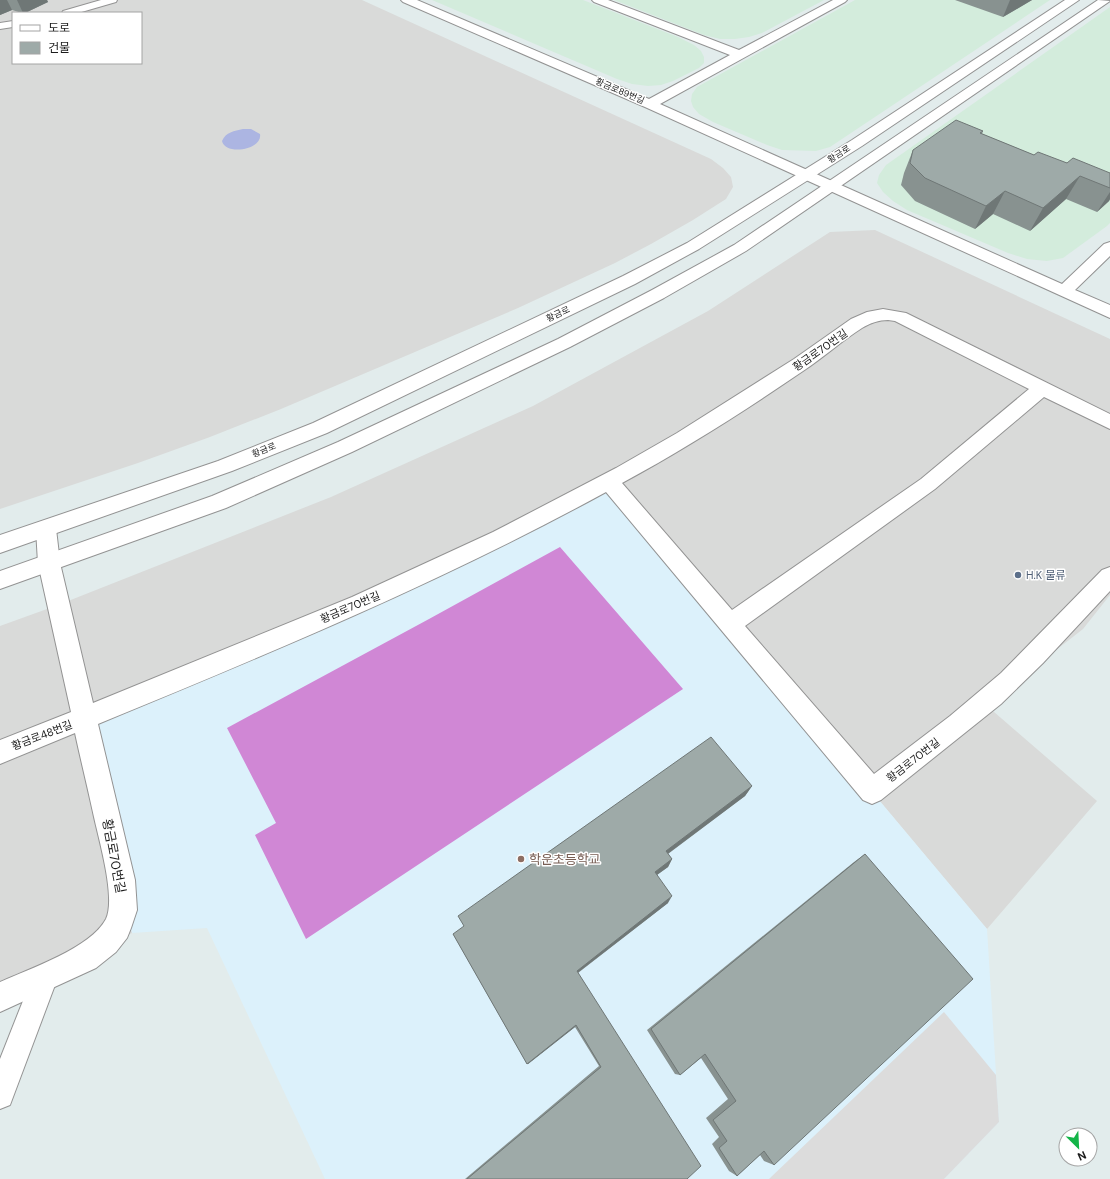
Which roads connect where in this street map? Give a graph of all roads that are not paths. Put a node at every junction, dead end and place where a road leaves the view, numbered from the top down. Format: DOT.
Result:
graph roads {
  1 [pos="112,0"];
  2 [pos="407,0"];
  3 [pos="598,0"];
  4 [pos="841,0"];
  5 [pos="1073,0"];
  6 [pos="1105,0"];
  7 [pos="70,12"];
  8 [pos="12,24"];
  9 [pos="0,26"];
  10 [pos="740,54"];
  11 [pos="650,104"];
  12 [pos="805,175"];
  13 [pos="831,186"];
  14 [pos="1110,247"];
  15 [pos="1064,291"];
  16 [pos="1110,312"];
  17 [pos="1042,388"];
  18 [pos="1110,422"];
  19 [pos="609,482"];
  20 [pos="46,529"];
  21 [pos="0,544"];
  22 [pos="49,564"];
  23 [pos="1110,576"];
  24 [pos="0,580"];
  25 [pos="730,624"];
  26 [pos="84,719"];
  27 [pos="0,752"];
  28 [pos="45,977"];
  29 [pos="0,997"];
  30 [pos="0,1096"];
  1 -- 7 [label="lane"];
  2 -- 11 [label="street, 황금로89번길"];
  3 -- 10 [label="street"];
  4 -- 10 [label="street"];
  5 -- 12 [label="street, 황금로"];
  6 -- 13 [label="street"];
  8 -- 9 [label="lane"];
  10 -- 11 [label="street"];
  11 -- 12 [label="street, 황금로89번길"];
  12 -- 13 [label="street, 황금로89번길"];
  12 -- 20 [label="street, 황금로"];
  13 -- 15 [label="street"];
  13 -- 22 [label="street"];
  14 -- 15 [label="street"];
  15 -- 16 [label="street"];
  17 -- 18 [label="street, 황금로70번길"];
  17 -- 19 [label="street, 황금로70번길"];
  17 -- 25 [label="street"];
  19 -- 25 [label="street, 황금로70번길"];
  19 -- 26 [label="street, 황금로70번길"];
  20 -- 21 [label="street, 황금로"];
  20 -- 22 [label="street, 황금로70번길"];
  22 -- 24 [label="street"];
  22 -- 26 [label="street, 황금로70번길"];
  23 -- 25 [label="street, 황금로70번길"];
  26 -- 27 [label="street, 황금로48번길"];
  26 -- 28 [label="street, 황금로70번길"];
  28 -- 29 [label="street, 황금로70번길"];
  28 -- 30 [label="lane"];
}
